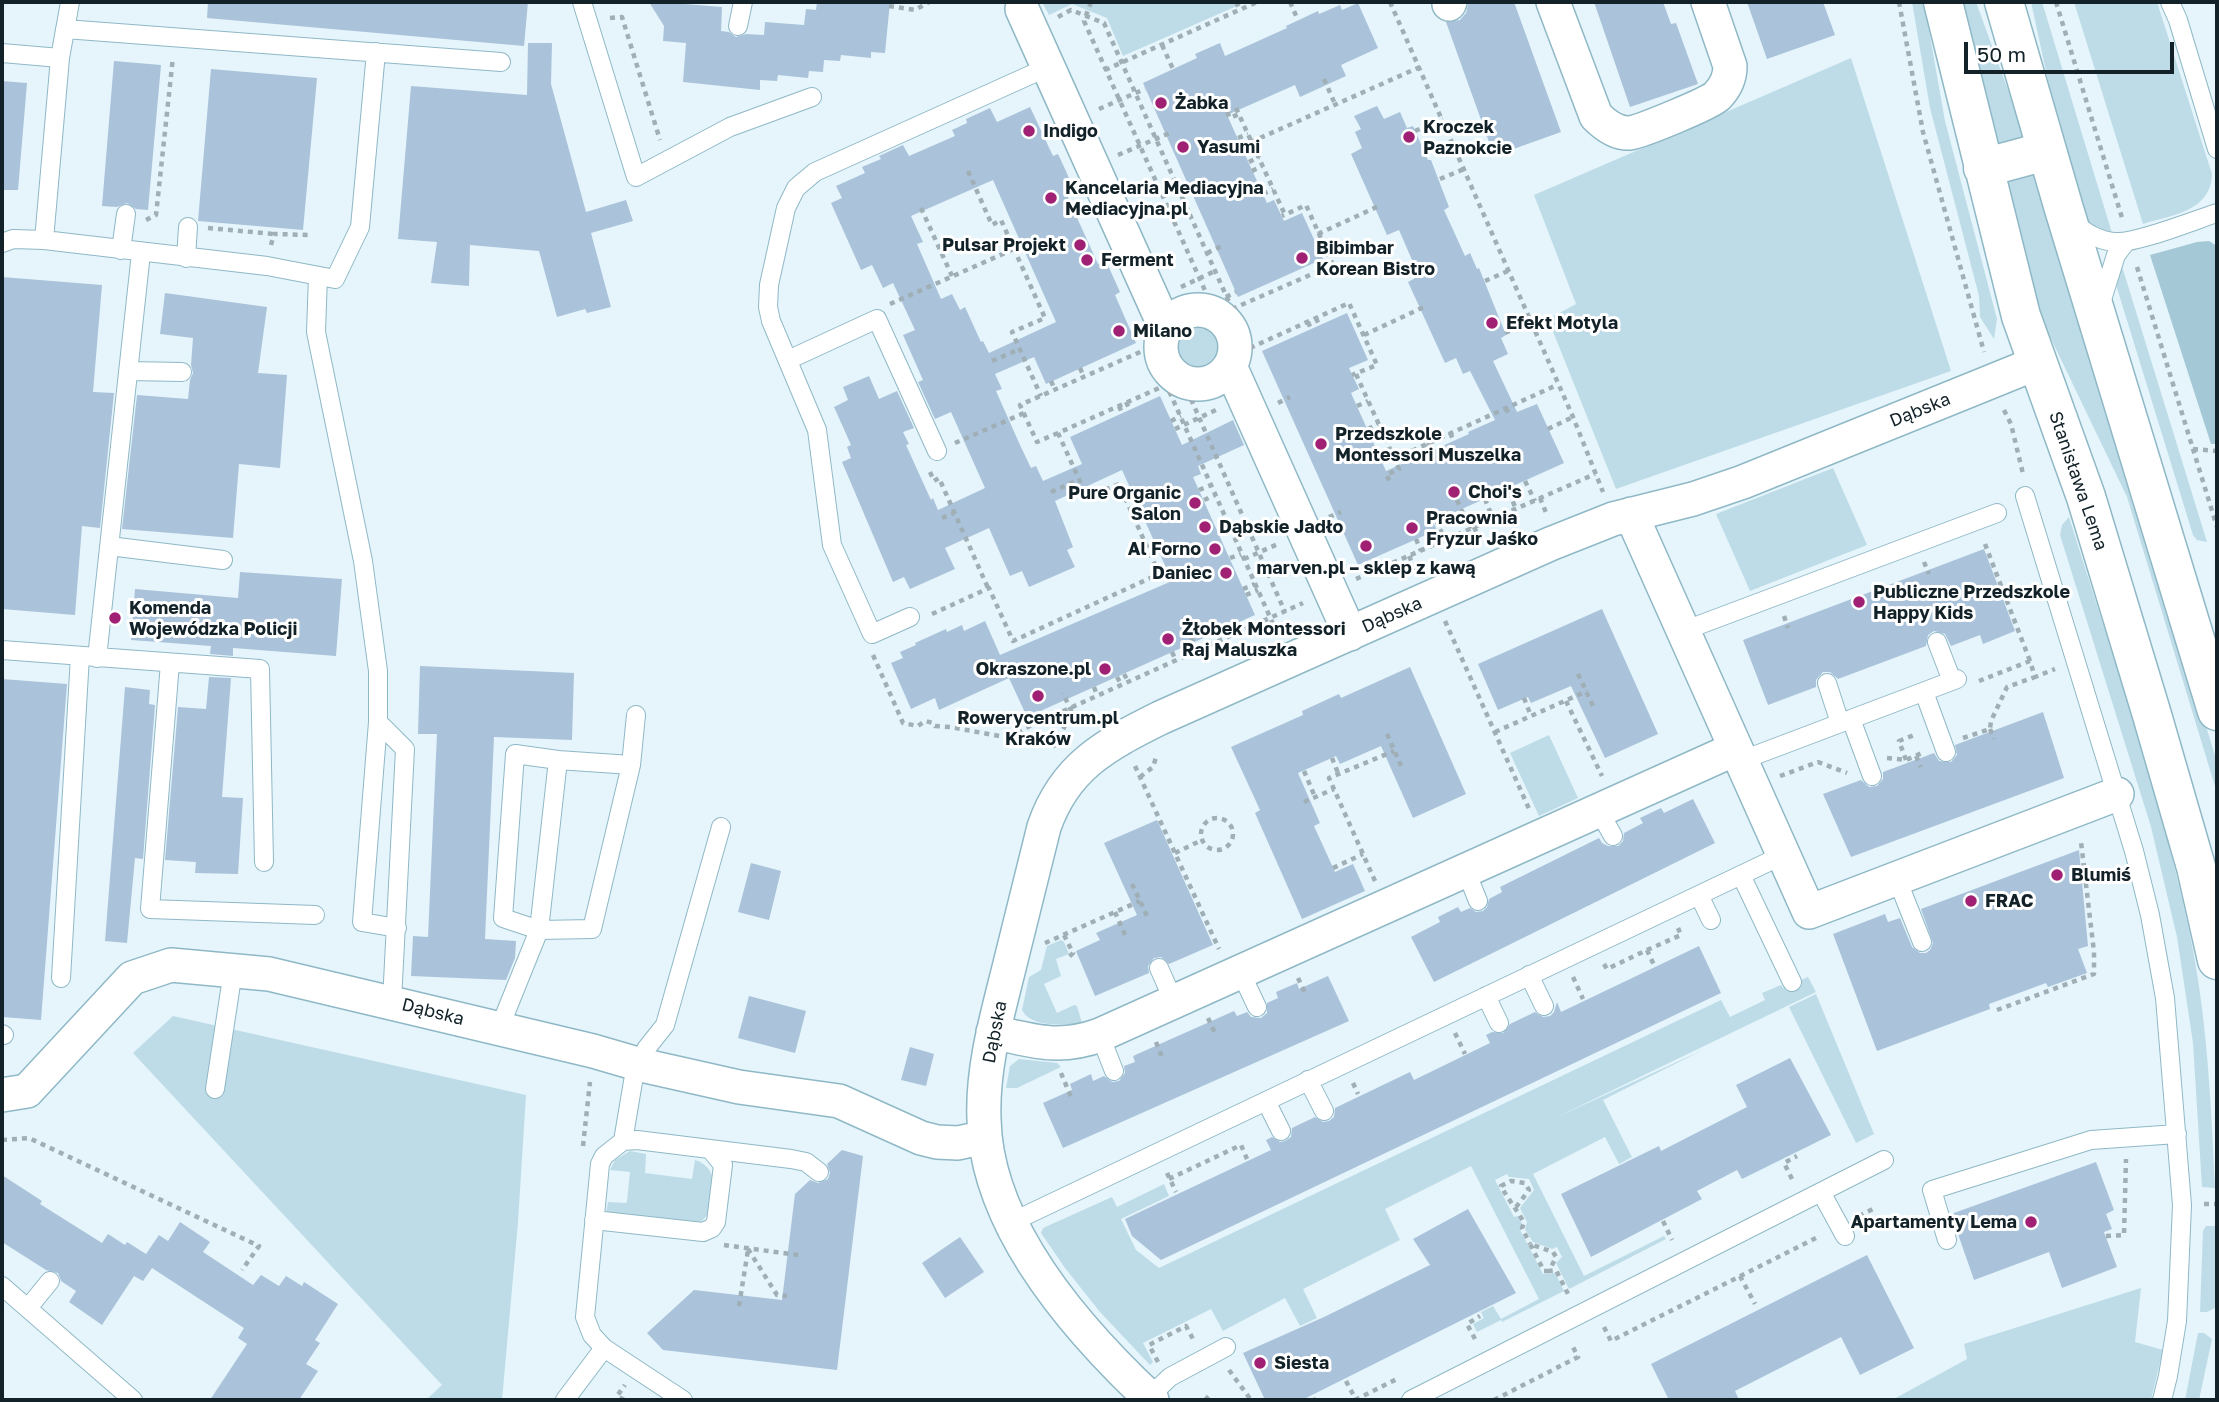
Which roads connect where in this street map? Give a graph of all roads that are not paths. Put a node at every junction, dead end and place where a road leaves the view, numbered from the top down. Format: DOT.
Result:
graph roads {
  1 [pos="70,2"];
  2 [pos="582,2"];
  3 [pos="743,2"];
  4 [pos="1553,2"];
  5 [pos="1708,2"];
  6 [pos="1943,2"];
  7 [pos="2004,2"];
  8 [pos="2171,2"];
  9 [pos="1021,6"];
  10 [pos="738,26"];
  11 [pos="65,29"];
  12 [pos="376,52"];
  13 [pos="2,53"];
  14 [pos="60,58"];
  15 [pos="501,62"];
  16 [pos="1048,67"];
  17 [pos="812,97"];
  18 [pos="2217,149"];
  19 [pos="2046,151"];
  20 [pos="1983,168"];
  21 [pos="2064,209"];
  22 [pos="2217,213"];
  23 [pos="188,227"];
  24 [pos="2126,236"];
  25 [pos="44,240"];
  26 [pos="2,243"];
  27 [pos="141,253"];
  28 [pos="186,258"];
  29 [pos="318,276"];
  30 [pos="2097,318"];
  31 [pos="1158,338"];
  32 [pos="1240,357"];
  33 [pos="788,360"];
  34 [pos="2037,363"];
  35 [pos="128,371"];
  36 [pos="183,372"];
  37 [pos="937,452"];
  38 [pos="2025,496"];
  39 [pos="1619,507"];
  40 [pos="1997,513"];
  41 [pos="109,546"];
  42 [pos="223,560"];
  43 [pos="918,617"];
  44 [pos="1683,631"];
  45 [pos="1350,634"];
  46 [pos="1937,642"];
  47 [pos="2,650"];
  48 [pos="88,657"];
  49 [pos="170,663"];
  50 [pos="1827,683"];
  51 [pos="1924,692"];
  52 [pos="2217,711"];
  53 [pos="636,715"];
  54 [pos="1846,721"];
  55 [pos="378,722"];
  56 [pos="1951,747"];
  57 [pos="1738,755"];
  58 [pos="558,760"];
  59 [pos="631,765"];
  60 [pos="1869,769"];
  61 [pos="2117,794"];
  62 [pos="721,827"];
  63 [pos="1783,855"];
  64 [pos="264,862"];
  65 [pos="1741,875"];
  66 [pos="1897,879"];
  67 [pos="1699,895"];
  68 [pos="315,915"];
  69 [pos="1712,920"];
  70 [pos="397,928"];
  71 [pos="539,930"];
  72 [pos="1922,942"];
  73 [pos="2217,960"];
  74 [pos="1159,968"];
  75 [pos="233,971"];
  76 [pos="1236,975"];
  77 [pos="1530,975"];
  78 [pos="61,978"];
  79 [pos="1792,982"];
  80 [pos="1486,996"];
  81 [pos="392,1001"];
  82 [pos="1174,1002"];
  83 [pos="1544,1006"];
  84 [pos="1257,1007"];
  85 [pos="1499,1023"];
  86 [pos="499,1029"];
  87 [pos="993,1032"];
  88 [pos="1100,1035"];
  89 [pos="638,1064"];
  90 [pos="1114,1071"];
  91 [pos="1308,1080"];
  92 [pos="215,1089"];
  93 [pos="2,1095"];
  94 [pos="1266,1101"];
  95 [pos="1324,1111"];
  96 [pos="1281,1131"];
  97 [pos="2177,1134"];
  98 [pos="985,1137"];
  99 [pos="623,1141"];
  100 [pos="710,1149"];
  101 [pos="1884,1160"];
  102 [pos="819,1172"];
  103 [pos="1821,1192"];
  104 [pos="594,1220"];
  105 [pos="1012,1222"];
  106 [pos="1842,1231"];
  107 [pos="1947,1240"];
  108 [pos="50,1281"];
  109 [pos="2,1286"];
  110 [pos="28,1308"];
  111 [pos="1226,1347"];
  112 [pos="604,1348"];
  113 [pos="1150,1399"];
  114 [pos="133,1400"];
  115 [pos="565,1400"];
  116 [pos="683,1400"];
  117 [pos="1411,1400"];
  118 [pos="2162,1400"];
  1 -- 11 [label="lane"];
  2 -- 17 [label="lane"];
  3 -- 10 [label="lane"];
  4 -- 5 [label="street"];
  6 -- 20 [label="main road, Stanisława Lema"];
  7 -- 19 [label="main road"];
  8 -- 18 [label="lane"];
  9 -- 16 [label="street"];
  11 -- 12 [label="lane"];
  11 -- 14 [label="lane"];
  12 -- 15 [label="lane"];
  12 -- 29 [label="lane"];
  13 -- 14 [label="lane"];
  14 -- 25 [label="lane"];
  16 -- 31 [label="street"];
  16 -- 33 [label="lane"];
  19 -- 20 [label="main road"];
  19 -- 21 [label="main road"];
  20 -- 34 [label="main road, Stanisława Lema"];
  21 -- 24 [label="lane"];
  21 -- 30 [label="main road"];
  22 -- 24 [label="lane"];
  23 -- 28 [label="lane"];
  24 -- 30 [label="lane"];
  25 -- 26 [label="lane"];
  25 -- 27 [label="lane"];
  27 -- 28 [label="lane"];
  27 -- 35 [label="lane"];
  28 -- 29 [label="lane"];
  29 -- 55 [label="lane"];
  30 -- 52 [label="main road"];
  31 -- 32 [label="street"];
  31 -- 32 [label="street"];
  32 -- 45 [label="street"];
  33 -- 37 [label="lane"];
  33 -- 43 [label="lane"];
  34 -- 39 [label="street, Dąbska"];
  34 -- 73 [label="main road, Stanisława Lema"];
  35 -- 36 [label="lane"];
  35 -- 41 [label="lane"];
  38 -- 61 [label="lane"];
  39 -- 44 [label="street"];
  39 -- 45 [label="street, Dąbska"];
  40 -- 44 [label="lane"];
  41 -- 42 [label="lane"];
  41 -- 48 [label="lane"];
  44 -- 57 [label="street"];
  45 -- 87 [label="street, Dąbska"];
  46 -- 51 [label="lane"];
  47 -- 48 [label="lane"];
  48 -- 49 [label="lane"];
  48 -- 78 [label="lane"];
  49 -- 64 [label="lane"];
  49 -- 68 [label="lane"];
  50 -- 54 [label="lane"];
  51 -- 54 [label="lane"];
  51 -- 56 [label="lane"];
  53 -- 59 [label="lane"];
  54 -- 57 [label="lane"];
  54 -- 60 [label="lane"];
  55 -- 70 [label="lane"];
  55 -- 70 [label="lane"];
  57 -- 63 [label="street"];
  57 -- 76 [label="street"];
  58 -- 59 [label="lane"];
  58 -- 71 [label="lane"];
  58 -- 71 [label="lane"];
  59 -- 71 [label="lane"];
  61 -- 66 [label="street"];
  61 -- 97 [label="lane"];
  62 -- 89 [label="lane"];
  63 -- 65 [label="lane"];
  63 -- 66 [label="street"];
  65 -- 67 [label="lane"];
  65 -- 79 [label="lane"];
  66 -- 72 [label="lane"];
  67 -- 69 [label="lane"];
  67 -- 77 [label="lane"];
  70 -- 81 [label="lane"];
  71 -- 86 [label="lane"];
  74 -- 82 [label="lane"];
  75 -- 81 [label="street, Dąbska"];
  75 -- 92 [label="lane"];
  75 -- 93 [label="street, Dąbska"];
  76 -- 82 [label="street"];
  76 -- 84 [label="lane"];
  77 -- 80 [label="lane"];
  77 -- 83 [label="lane"];
  80 -- 85 [label="lane"];
  80 -- 91 [label="lane"];
  81 -- 86 [label="street, Dąbska"];
  82 -- 88 [label="street"];
  86 -- 89 [label="street, Dąbska"];
  87 -- 88 [label="street"];
  87 -- 98 [label="street, Dąbska"];
  88 -- 90 [label="lane"];
  89 -- 98 [label="street, Dąbska"];
  89 -- 99 [label="lane"];
  91 -- 94 [label="lane"];
  91 -- 95 [label="lane"];
  94 -- 96 [label="lane"];
  94 -- 105 [label="lane"];
  97 -- 107 [label="lane"];
  97 -- 118 [label="lane"];
  98 -- 105 [label="street, Dąbska"];
  99 -- 100 [label="lane"];
  99 -- 104 [label="lane"];
  100 -- 102 [label="lane"];
  100 -- 104 [label="lane"];
  101 -- 103 [label="lane"];
  103 -- 106 [label="lane"];
  103 -- 117 [label="lane"];
  104 -- 112 [label="lane"];
  105 -- 113 [label="street, Dąbska"];
  108 -- 110 [label="lane"];
  109 -- 110 [label="lane"];
  110 -- 114 [label="lane"];
  111 -- 113 [label="lane"];
  112 -- 115 [label="lane"];
  112 -- 116 [label="lane"];
}
